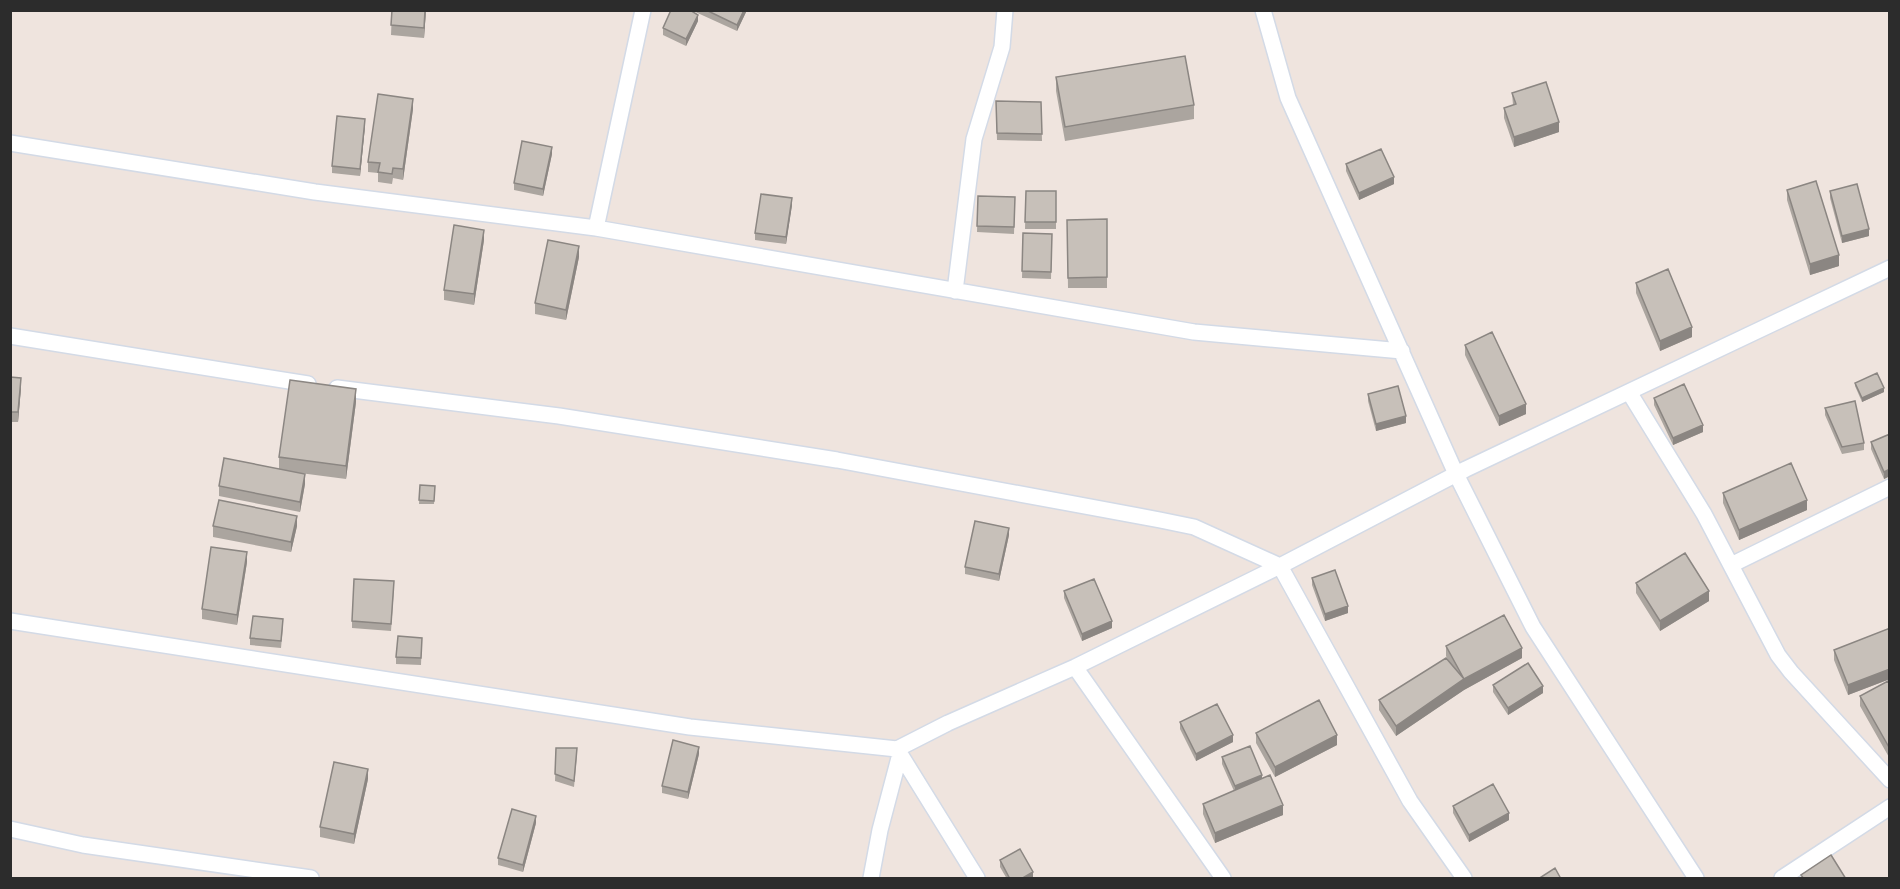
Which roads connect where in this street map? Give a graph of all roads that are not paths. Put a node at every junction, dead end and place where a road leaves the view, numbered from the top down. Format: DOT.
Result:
graph roads {
  1 [pos="643,10"];
  2 [pos="1005,10"];
  3 [pos="1263,10"];
  4 [pos="10,143"];
  5 [pos="596,228"];
  6 [pos="1890,268"];
  7 [pos="955,291"];
  8 [pos="10,336"];
  9 [pos="1402,351"];
  10 [pos="1629,392"];
  11 [pos="1456,474"];
  12 [pos="1890,487"];
  13 [pos="1731,565"];
  14 [pos="1280,566"];
  15 [pos="10,621"];
  16 [pos="1076,667"];
  17 [pos="898,752"];
  18 [pos="1890,780"];
  19 [pos="1890,807"];
  20 [pos="10,829"];
  21 [pos="311,879"];
  22 [pos="871,879"];
  23 [pos="977,879"];
  24 [pos="1223,879"];
  25 [pos="1464,879"];
  26 [pos="1696,879"];
  27 [pos="1782,879"];
  1 -- 5 [label="street"];
  2 -- 7 [label="street"];
  3 -- 9 [label="street"];
  4 -- 5 [label="street"];
  5 -- 7 [label="street"];
  6 -- 10 [label="street"];
  7 -- 9 [label="street"];
  8 -- 14 [label="street"];
  9 -- 11 [label="street"];
  10 -- 11 [label="street"];
  10 -- 13 [label="street"];
  11 -- 14 [label="street"];
  11 -- 26 [label="street"];
  12 -- 13 [label="street"];
  13 -- 18 [label="street"];
  14 -- 16 [label="street"];
  14 -- 25 [label="street"];
  15 -- 17 [label="street"];
  16 -- 17 [label="street"];
  16 -- 24 [label="street"];
  17 -- 22 [label="street"];
  17 -- 23 [label="street"];
  19 -- 27 [label="street"];
  20 -- 21 [label="street"];
}
